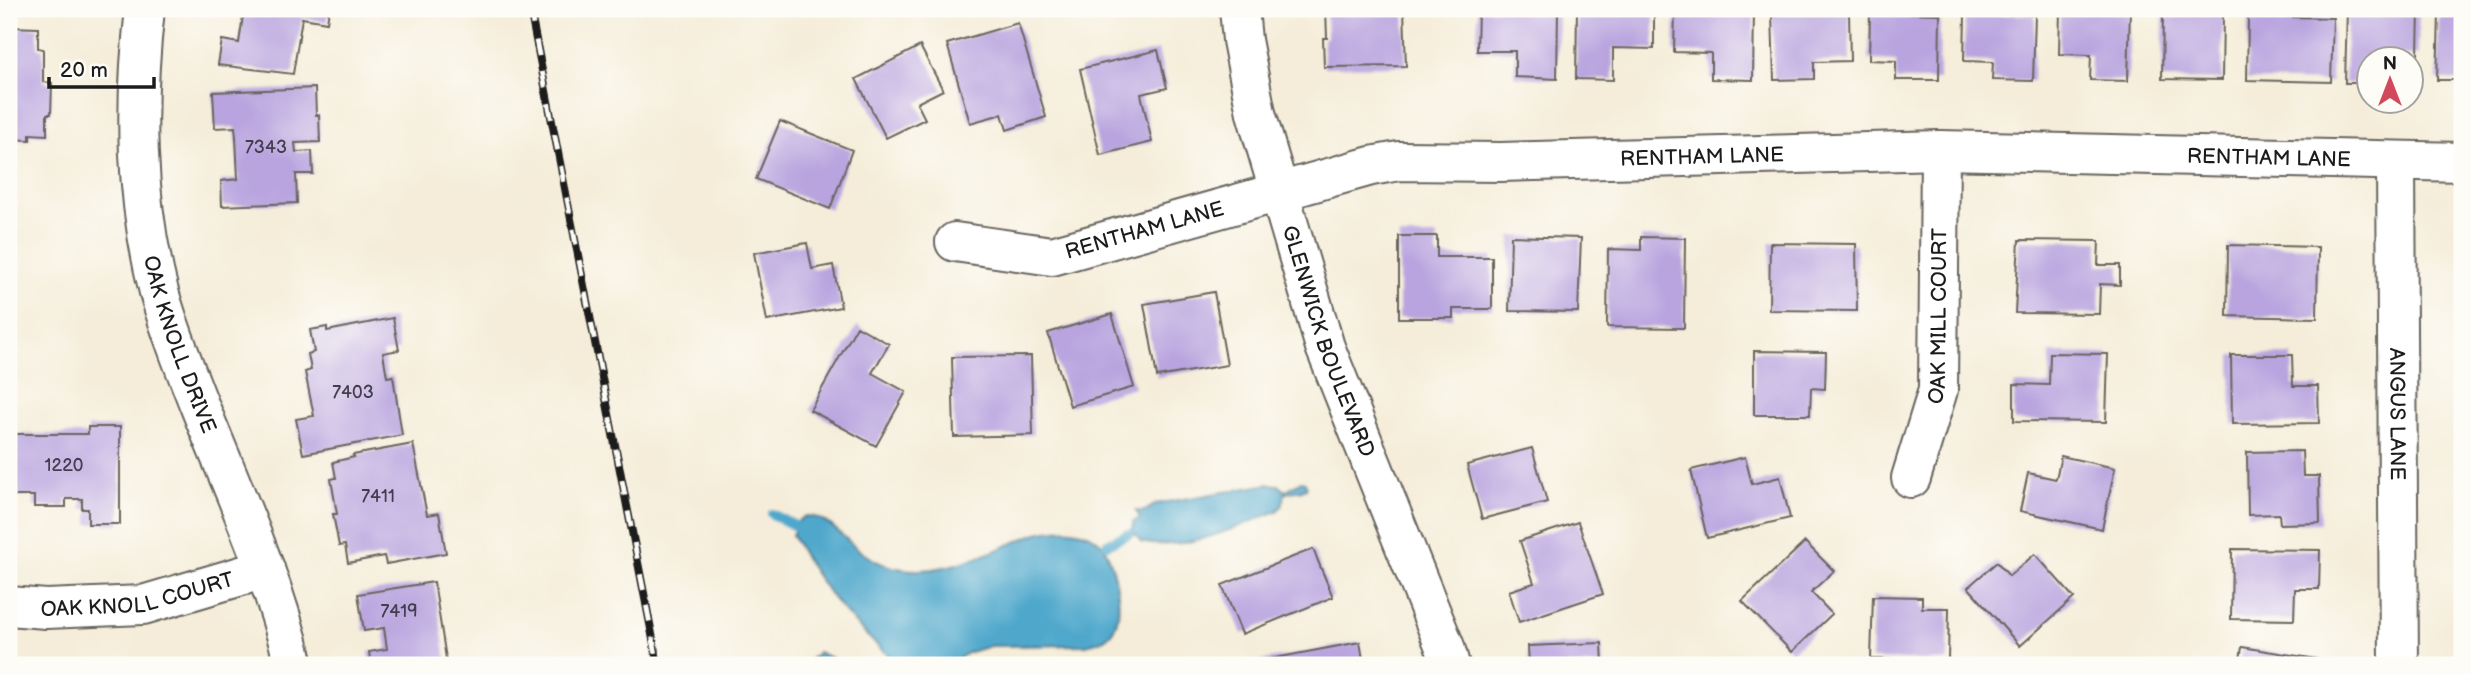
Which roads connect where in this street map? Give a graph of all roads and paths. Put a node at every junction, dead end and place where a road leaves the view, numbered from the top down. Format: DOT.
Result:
graph roads {
  1 [pos="145,9"];
  2 [pos="1240,9"];
  3 [pos="1940,150"];
  4 [pos="2396,162"];
  5 [pos="2462,162"];
  6 [pos="1279,192"];
  7 [pos="955,242"];
  8 [pos="1911,478"];
  9 [pos="265,569"];
  10 [pos="9,606"];
  11 [pos="294,665"];
  12 [pos="1450,665"];
  13 [pos="2399,665"];
  1 -- 9 [label="street, OAK KNOLL DRIVE"];
  2 -- 6 [label="street, GLENWICK BOULEVARD"];
  3 -- 4 [label="street, RENTHAM LANE"];
  3 -- 6 [label="street, RENTHAM LANE"];
  3 -- 8 [label="street, OAK MILL COURT"];
  4 -- 5 [label="street, RENTHAM LANE"];
  4 -- 13 [label="street, ANGUS LANE"];
  6 -- 7 [label="street, RENTHAM LANE"];
  6 -- 12 [label="street, GLENWICK BOULEVARD"];
  9 -- 10 [label="street, OAK KNOLL COURT"];
  9 -- 11 [label="street, OAK KNOLL DRIVE"];
}
